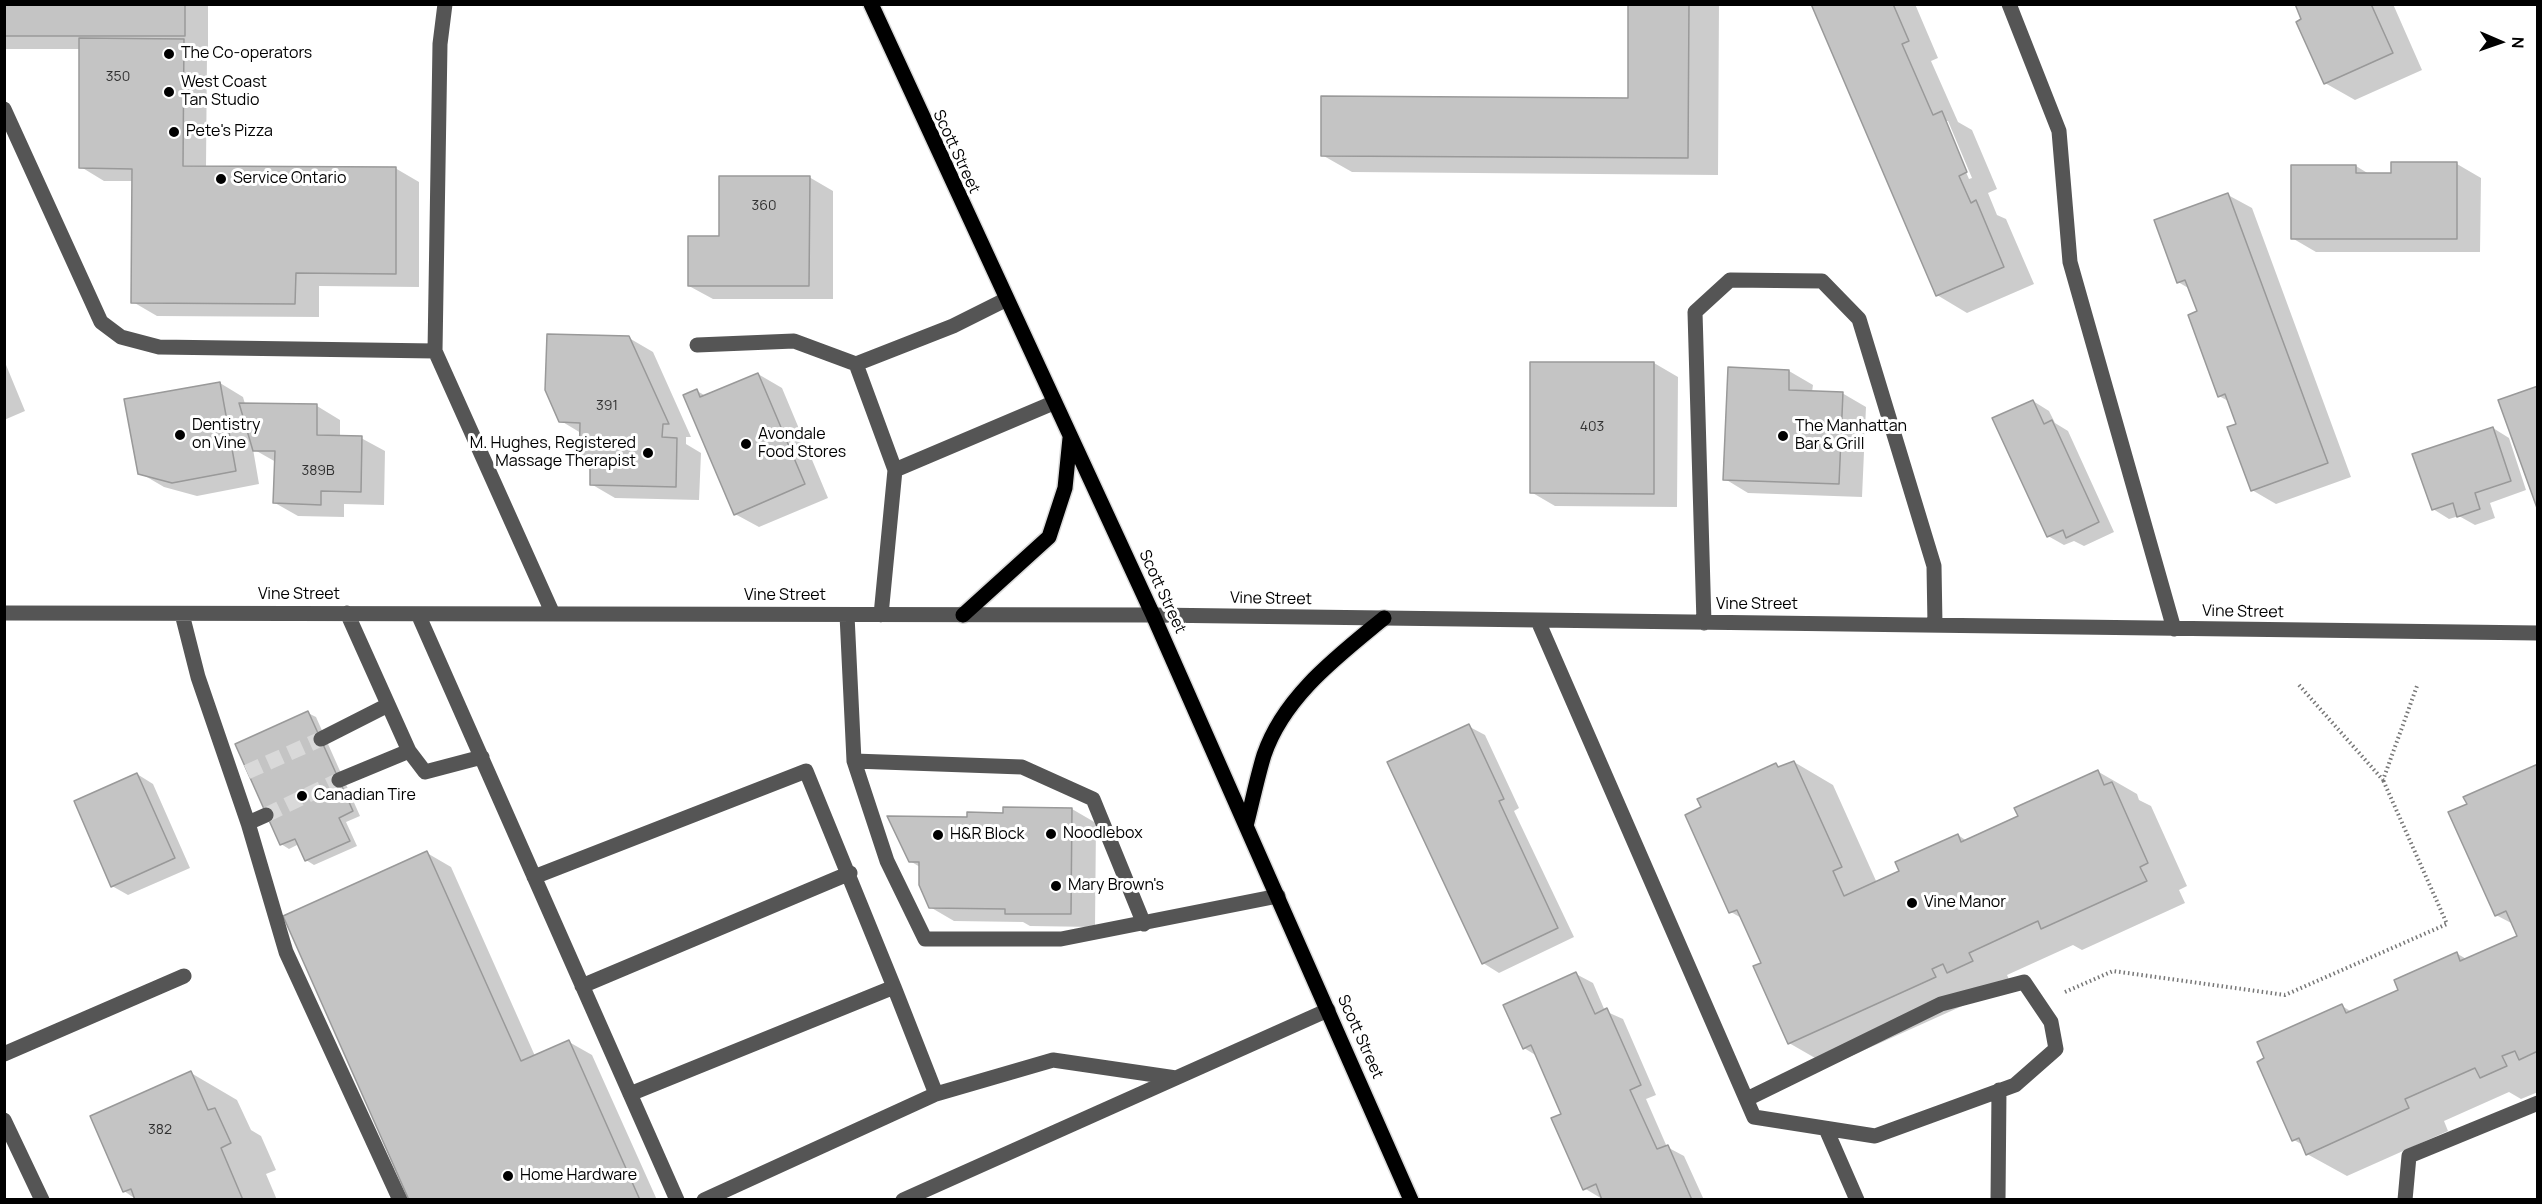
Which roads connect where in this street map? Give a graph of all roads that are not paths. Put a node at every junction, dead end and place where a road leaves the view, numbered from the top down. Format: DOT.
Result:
graph roads {
  1 [pos="446,4"];
  2 [pos="871,4"];
  3 [pos="2009,4"];
  4 [pos="4,109"];
  5 [pos="1005,300"];
  6 [pos="697,345"];
  7 [pos="435,351"];
  8 [pos="855,364"];
  9 [pos="1053,403"];
  10 [pos="1070,438"];
  11 [pos="895,470"];
  12 [pos="4,613"];
  13 [pos="347,613"];
  14 [pos="182,614"];
  15 [pos="418,614"];
  16 [pos="553,614"];
  17 [pos="848,615"];
  18 [pos="881,615"];
  19 [pos="963,615"];
  20 [pos="1153,615"];
  21 [pos="1384,618"];
  22 [pos="1538,621"];
  23 [pos="1704,623"];
  24 [pos="1935,625"];
  25 [pos="2174,629"];
  26 [pos="2538,633"];
  27 [pos="388,705"];
  28 [pos="321,739"];
  29 [pos="409,751"];
  30 [pos="482,758"];
  31 [pos="854,761"];
  32 [pos="339,780"];
  33 [pos="266,815"];
  34 [pos="248,823"];
  35 [pos="1246,826"];
  36 [pos="850,873"];
  37 [pos="534,877"];
  38 [pos="1278,896"];
  39 [pos="1144,924"];
  40 [pos="184,976"];
  41 [pos="582,986"];
  42 [pos="894,987"];
  43 [pos="1328,1010"];
  44 [pos="4,1054"];
  45 [pos="1176,1078"];
  46 [pos="1999,1090"];
  47 [pos="630,1094"];
  48 [pos="936,1094"];
  49 [pos="1747,1100"];
  50 [pos="2538,1103"];
  51 [pos="4,1120"];
  52 [pos="1826,1129"];
  53 [pos="42,1200"];
  54 [pos="400,1200"];
  55 [pos="677,1200"];
  56 [pos="704,1200"];
  57 [pos="903,1200"];
  58 [pos="1411,1200"];
  59 [pos="1857,1200"];
  60 [pos="1998,1200"];
  61 [pos="2405,1200"];
  1 -- 7 [label="street"];
  2 -- 5 [label="main road, Scott Street"];
  3 -- 25 [label="street"];
  4 -- 7 [label="street"];
  5 -- 8 [label="street"];
  5 -- 9 [label="main road, Scott Street"];
  6 -- 8 [label="street"];
  7 -- 16 [label="street"];
  8 -- 11 [label="street"];
  9 -- 10 [label="main road, Scott Street"];
  9 -- 11 [label="street"];
  10 -- 19 [label="main road"];
  10 -- 20 [label="main road, Scott Street"];
  11 -- 18 [label="street"];
  12 -- 14 [label="street, Vine Street"];
  13 -- 14 [label="street, Vine Street"];
  13 -- 15 [label="street, Vine Street"];
  13 -- 27 [label="street"];
  14 -- 34 [label="street"];
  15 -- 16 [label="street, Vine Street"];
  15 -- 30 [label="street"];
  16 -- 17 [label="street, Vine Street"];
  17 -- 18 [label="street, Vine Street"];
  17 -- 31 [label="street"];
  18 -- 19 [label="street, Vine Street"];
  19 -- 20 [label="street, Vine Street"];
  20 -- 21 [label="street, Vine Street"];
  20 -- 35 [label="main road, Scott Street"];
  21 -- 22 [label="street, Vine Street"];
  21 -- 35 [label="main road"];
  22 -- 23 [label="street, Vine Street"];
  22 -- 49 [label="street"];
  23 -- 24 [label="street, Vine Street"];
  23 -- 24 [label="street"];
  24 -- 25 [label="street, Vine Street"];
  25 -- 26 [label="street, Vine Street"];
  27 -- 28 [label="street"];
  27 -- 29 [label="street"];
  29 -- 30 [label="street"];
  29 -- 32 [label="street"];
  30 -- 37 [label="street"];
  31 -- 39 [label="street"];
  31 -- 39 [label="street"];
  33 -- 34 [label="street"];
  34 -- 54 [label="street"];
  35 -- 38 [label="main road, Scott Street"];
  36 -- 37 [label="street"];
  36 -- 41 [label="street"];
  36 -- 42 [label="street"];
  37 -- 41 [label="street"];
  38 -- 39 [label="street"];
  38 -- 43 [label="main road, Scott Street"];
  40 -- 44 [label="street"];
  41 -- 47 [label="street"];
  42 -- 47 [label="street"];
  42 -- 48 [label="street"];
  43 -- 45 [label="street"];
  43 -- 58 [label="main road, Scott Street"];
  45 -- 48 [label="street"];
  45 -- 57 [label="street"];
  46 -- 49 [label="street"];
  46 -- 52 [label="street"];
  46 -- 60 [label="street"];
  47 -- 55 [label="street"];
  48 -- 56 [label="street"];
  49 -- 52 [label="street"];
  50 -- 61 [label="street"];
  51 -- 53 [label="street"];
  52 -- 59 [label="street"];
}
